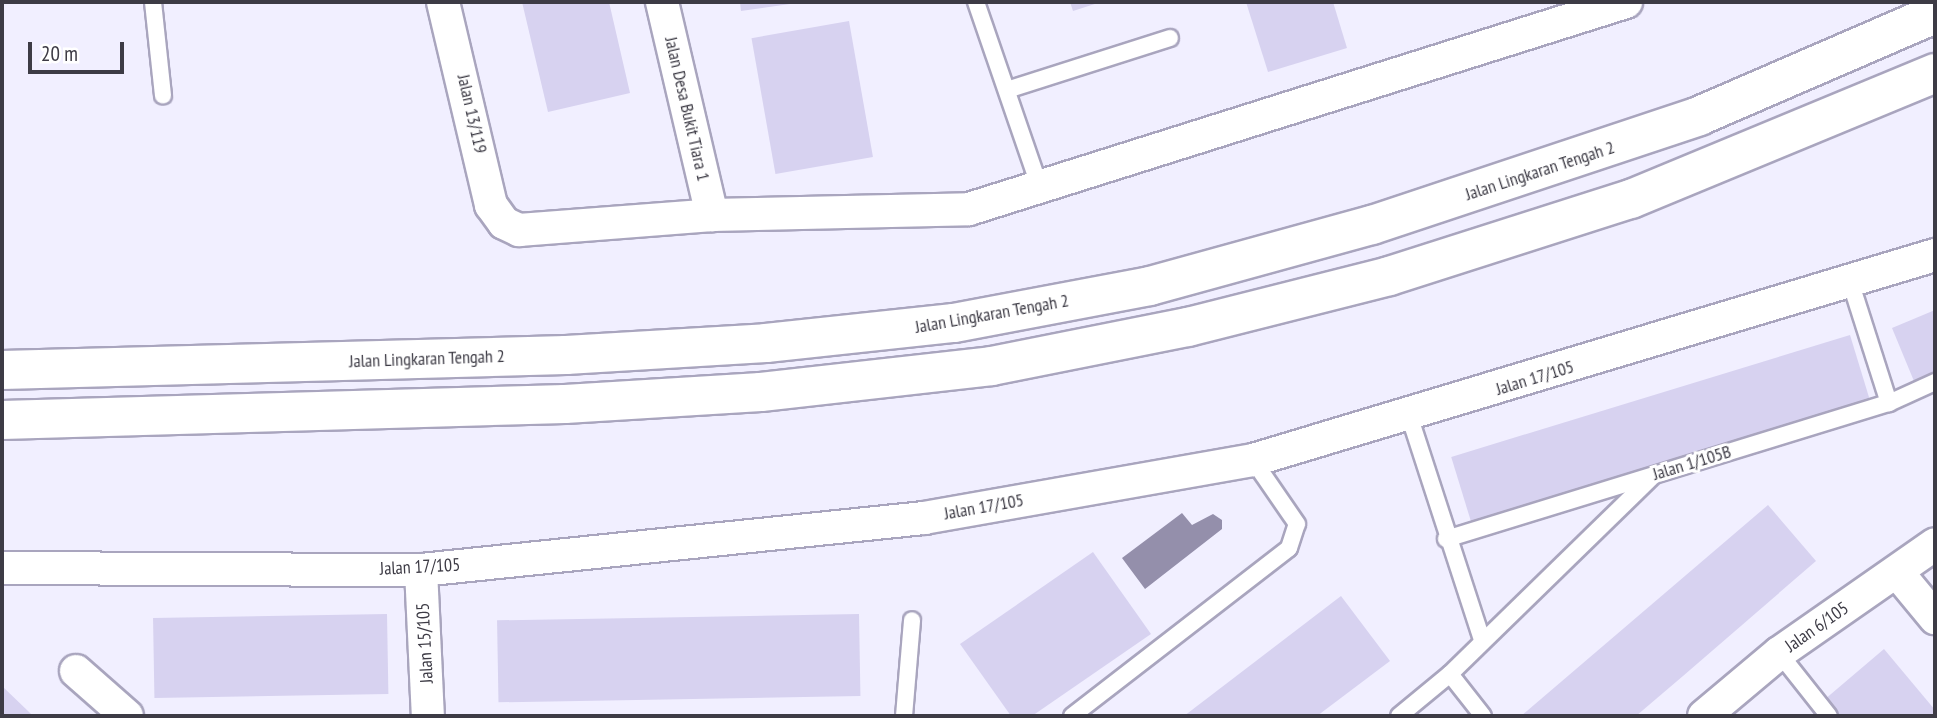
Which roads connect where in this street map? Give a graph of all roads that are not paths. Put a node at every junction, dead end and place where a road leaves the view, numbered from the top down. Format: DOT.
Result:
graph roads {
  1 [pos="153,2"];
  2 [pos="443,2"];
  3 [pos="662,2"];
  4 [pos="976,2"];
  5 [pos="1611,4"];
  6 [pos="1935,14"];
  7 [pos="1170,38"];
  8 [pos="1935,73"];
  9 [pos="1007,90"];
  10 [pos="163,95"];
  11 [pos="1041,188"];
  12 [pos="712,215"];
  13 [pos="1935,255"];
  14 [pos="1851,284"];
  15 [pos="2,370"];
  16 [pos="1935,382"];
  17 [pos="1889,403"];
  18 [pos="1409,415"];
  19 [pos="2,420"];
  20 [pos="1253,460"];
  21 [pos="1655,474"];
  22 [pos="1446,539"];
  23 [pos="1935,544"];
  24 [pos="2,568"];
  25 [pos="421,570"];
  26 [pos="1897,572"];
  27 [pos="1935,618"];
  28 [pos="912,620"];
  29 [pos="1482,640"];
  30 [pos="1779,653"];
  31 [pos="76,671"];
  32 [pos="1450,674"];
  33 [pos="127,716"];
  34 [pos="428,716"];
  35 [pos="904,716"];
  36 [pos="1072,716"];
  37 [pos="1399,716"];
  38 [pos="1483,716"];
  39 [pos="1704,716"];
  40 [pos="1829,716"];
  1 -- 10 [label="lane"];
  2 -- 12 [label="street, Jalan 13/119"];
  3 -- 12 [label="street, Jalan Desa Bukit Tiara 1"];
  4 -- 9 [label="lane"];
  5 -- 11 [label="street"];
  6 -- 15 [label="highway, Jalan Lingkaran Tengah 2"];
  7 -- 9 [label="lane"];
  8 -- 19 [label="highway"];
  9 -- 11 [label="lane"];
  11 -- 12 [label="street"];
  13 -- 14 [label="street, Jalan 17/105"];
  14 -- 17 [label="lane"];
  14 -- 18 [label="street, Jalan 17/105"];
  16 -- 17 [label="lane, Jalan 1/105B"];
  17 -- 21 [label="lane, Jalan 1/105B"];
  18 -- 20 [label="street, Jalan 17/105"];
  18 -- 22 [label="lane"];
  20 -- 25 [label="street, Jalan 17/105"];
  20 -- 36 [label="lane"];
  21 -- 22 [label="lane, Jalan 1/105B"];
  21 -- 29 [label="lane"];
  22 -- 29 [label="lane"];
  23 -- 26 [label="street, Jalan 6/105"];
  24 -- 25 [label="street, Jalan 17/105"];
  25 -- 34 [label="street, Jalan 15/105"];
  26 -- 27 [label="street"];
  26 -- 30 [label="street, Jalan 6/105"];
  28 -- 35 [label="lane"];
  29 -- 32 [label="lane"];
  30 -- 39 [label="street, Jalan 6/105"];
  30 -- 40 [label="lane"];
  31 -- 33 [label="street"];
  32 -- 37 [label="lane"];
  32 -- 38 [label="lane"];
}
